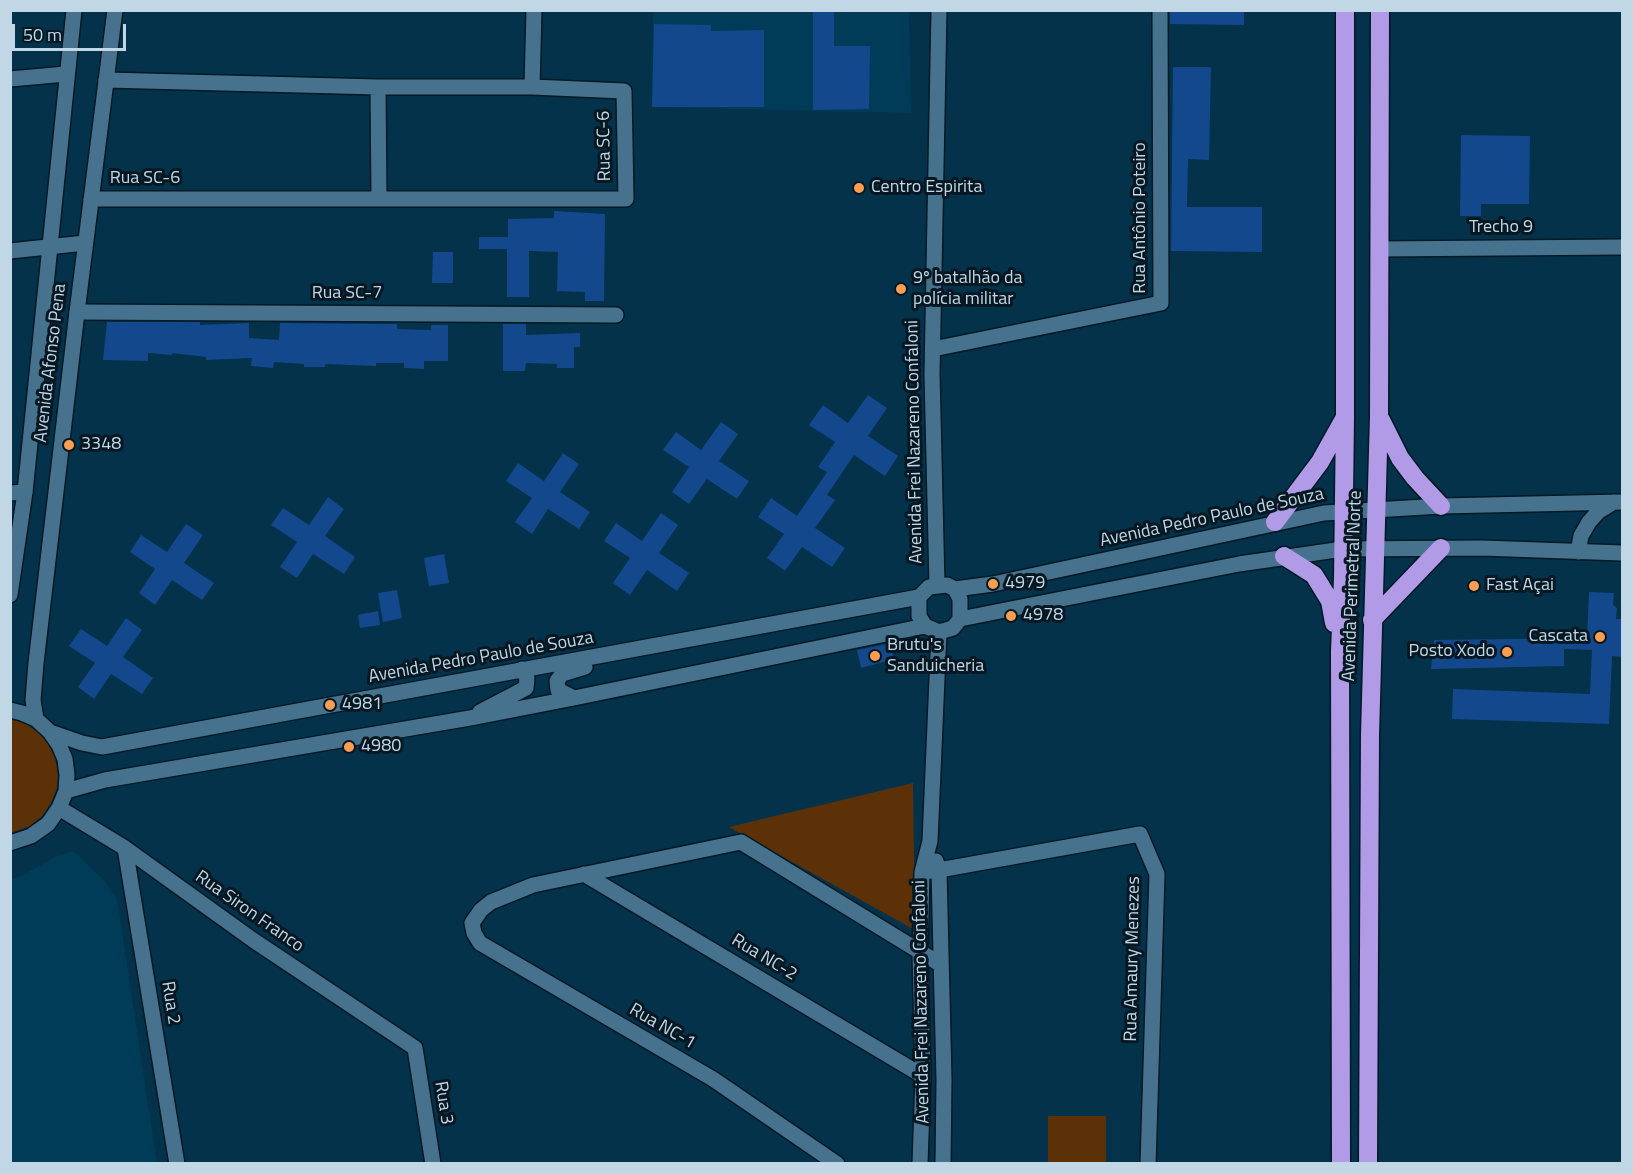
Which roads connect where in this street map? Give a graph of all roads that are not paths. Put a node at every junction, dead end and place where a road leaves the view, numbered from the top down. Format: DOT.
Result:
graph roads {
  1 [pos="74,10"];
  2 [pos="115,10"];
  3 [pos="534,10"];
  4 [pos="939,10"];
  5 [pos="1160,10"];
  6 [pos="1345,10"];
  7 [pos="1388,10"];
  8 [pos="1380,11"];
  9 [pos="66,74"];
  10 [pos="10,79"];
  11 [pos="106,80"];
  12 [pos="378,87"];
  13 [pos="532,87"];
  14 [pos="91,199"];
  15 [pos="379,199"];
  16 [pos="86,243"];
  17 [pos="50,246"];
  18 [pos="1623,247"];
  19 [pos="1379,249"];
  20 [pos="10,251"];
  21 [pos="77,312"];
  22 [pos="616,315"];
  23 [pos="933,348"];
  24 [pos="1379,416"];
  25 [pos="1345,417"];
  26 [pos="18,493"];
  27 [pos="1618,502"];
  28 [pos="1441,506"];
  29 [pos="1375,508"];
  30 [pos="1344,511"];
  31 [pos="1275,522"];
  32 [pos="1374,548"];
  33 [pos="1441,548"];
  34 [pos="1343,549"];
  35 [pos="13,550"];
  36 [pos="1578,552"];
  37 [pos="1623,553"];
  38 [pos="1284,556"];
  39 [pos="937,585"];
  40 [pos="955,589"];
  41 [pos="10,595"];
  42 [pos="919,597"];
  43 [pos="960,620"];
  44 [pos="1372,620"];
  45 [pos="932,629"];
  46 [pos="1340,651"];
  47 [pos="596,657"];
  48 [pos="522,669"];
  49 [pos="574,698"];
  50 [pos="10,711"];
  51 [pos="470,718"];
  52 [pos="36,720"];
  53 [pos="50,732"];
  54 [pos="66,791"];
  55 [pos="59,808"];
  56 [pos="930,841"];
  57 [pos="10,843"];
  58 [pos="124,848"];
  59 [pos="939,870"];
  60 [pos="922,872"];
  61 [pos="584,874"];
  62 [pos="920,953"];
  63 [pos="940,964"];
  64 [pos="415,1047"];
  65 [pos="923,1076"];
  66 [pos="177,1164"];
  67 [pos="433,1164"];
  68 [pos="837,1164"];
  69 [pos="920,1164"];
  70 [pos="943,1164"];
  71 [pos="1148,1164"];
  72 [pos="1341,1164"];
  73 [pos="1368,1164"];
  1 -- 9 [label="street, Avenida Afonso Pena"];
  2 -- 11 [label="street, Avenida Afonso Pena"];
  3 -- 13 [label="street"];
  4 -- 23 [label="street, Avenida Frei Nazareno Confaloni"];
  5 -- 23 [label="street, Rua Antônio Poteiro"];
  6 -- 25 [label="highway, Avenida Perimetral Norte"];
  7 -- 8 [label="street"];
  8 -- 19 [label="highway, Avenida Perimetral Norte"];
  9 -- 10 [label="street"];
  9 -- 17 [label="street, Avenida Afonso Pena"];
  11 -- 12 [label="street, Rua SC-6"];
  11 -- 14 [label="street, Avenida Afonso Pena"];
  12 -- 13 [label="street, Rua SC-6"];
  12 -- 15 [label="street"];
  13 -- 15 [label="street, Rua SC-6"];
  14 -- 15 [label="street, Rua SC-6"];
  14 -- 16 [label="street, Avenida Afonso Pena"];
  16 -- 17 [label="street"];
  16 -- 21 [label="street, Avenida Afonso Pena"];
  17 -- 20 [label="street"];
  17 -- 26 [label="street, Avenida Afonso Pena"];
  18 -- 19 [label="street, Trecho 9"];
  19 -- 24 [label="highway, Avenida Perimetral Norte"];
  21 -- 22 [label="street, Rua SC-7"];
  21 -- 52 [label="street, Avenida Afonso Pena"];
  23 -- 39 [label="street, Avenida Frei Nazareno Confaloni"];
  24 -- 28 [label="highway"];
  24 -- 29 [label="highway, Avenida Perimetral Norte"];
  25 -- 30 [label="highway, Avenida Perimetral Norte"];
  25 -- 31 [label="highway"];
  26 -- 35 [label="street, Avenida Afonso Pena"];
  27 -- 28 [label="street, Avenida Pedro Paulo de Souza"];
  27 -- 36 [label="street"];
  28 -- 29 [label="street, Avenida Pedro Paulo de Souza"];
  29 -- 30 [label="street, Avenida Pedro Paulo de Souza"];
  29 -- 32 [label="highway, Avenida Perimetral Norte"];
  30 -- 31 [label="street, Avenida Pedro Paulo de Souza"];
  30 -- 34 [label="highway, Avenida Perimetral Norte"];
  31 -- 40 [label="street, Avenida Pedro Paulo de Souza"];
  32 -- 33 [label="street"];
  32 -- 34 [label="street"];
  32 -- 44 [label="highway, Avenida Perimetral Norte"];
  33 -- 36 [label="street"];
  33 -- 44 [label="highway"];
  34 -- 38 [label="street"];
  34 -- 46 [label="highway, Avenida Perimetral Norte"];
  35 -- 41 [label="street, Avenida Afonso Pena"];
  36 -- 37 [label="street"];
  38 -- 43 [label="street"];
  38 -- 46 [label="highway"];
  39 -- 40 [label="street"];
  39 -- 42 [label="street"];
  40 -- 43 [label="street"];
  42 -- 45 [label="street"];
  42 -- 47 [label="street, Avenida Pedro Paulo de Souza"];
  43 -- 45 [label="street"];
  44 -- 73 [label="highway, Avenida Perimetral Norte"];
  45 -- 49 [label="street"];
  45 -- 56 [label="street, Avenida Frei Nazareno Confaloni"];
  46 -- 72 [label="highway, Avenida Perimetral Norte"];
  47 -- 48 [label="street, Avenida Pedro Paulo de Souza"];
  47 -- 49 [label="street"];
  48 -- 51 [label="street"];
  48 -- 53 [label="street, Avenida Pedro Paulo de Souza"];
  49 -- 51 [label="street"];
  50 -- 52 [label="street"];
  51 -- 54 [label="street"];
  52 -- 53 [label="street"];
  53 -- 54 [label="street"];
  54 -- 55 [label="street"];
  55 -- 57 [label="street"];
  55 -- 58 [label="street, Rua Siron Franco"];
  56 -- 59 [label="street, Avenida Frei Nazareno Confaloni"];
  56 -- 60 [label="street, Avenida Frei Nazareno Confaloni"];
  58 -- 64 [label="street, Rua Siron Franco"];
  58 -- 66 [label="street, Rua 2"];
  59 -- 60 [label="street, Rua Amaury Menezes"];
  59 -- 63 [label="street, Avenida Frei Nazareno Confaloni"];
  59 -- 71 [label="street, Rua Amaury Menezes"];
  60 -- 62 [label="street, Avenida Frei Nazareno Confaloni"];
  61 -- 62 [label="street"];
  61 -- 65 [label="street, Rua NC-2"];
  61 -- 68 [label="street, Rua NC-1"];
  62 -- 63 [label="street"];
  62 -- 65 [label="street, Avenida Frei Nazareno Confaloni"];
  63 -- 70 [label="street, Avenida Frei Nazareno Confaloni"];
  64 -- 67 [label="street, Rua 3"];
  65 -- 69 [label="street, Avenida Frei Nazareno Confaloni"];
}
